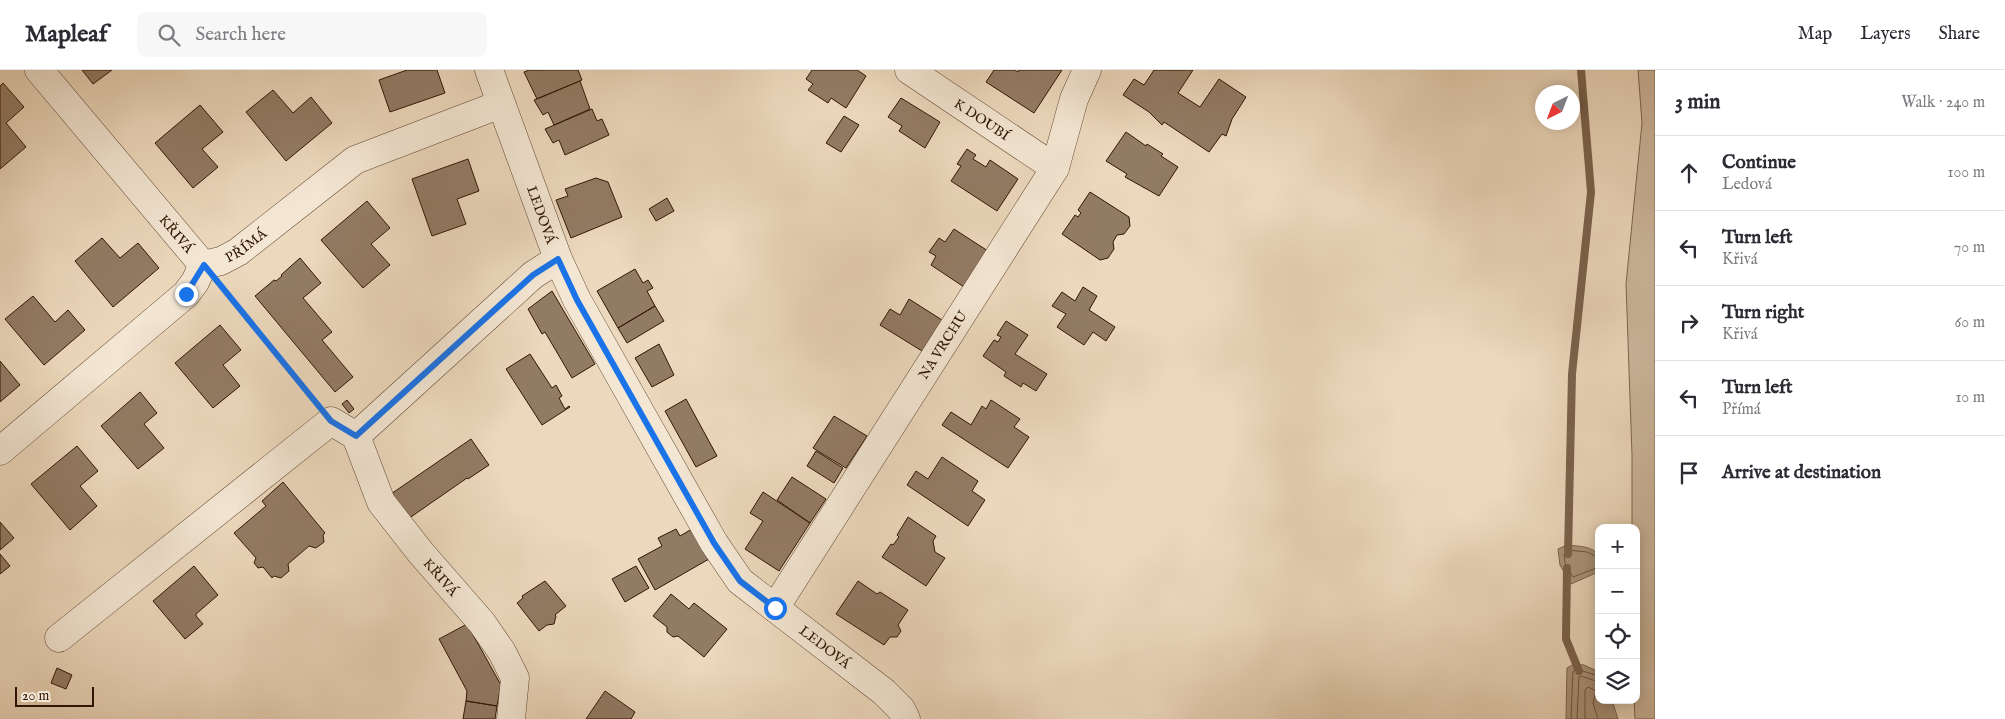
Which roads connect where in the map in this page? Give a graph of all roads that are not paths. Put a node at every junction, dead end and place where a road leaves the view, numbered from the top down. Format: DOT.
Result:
graph roads {
  1 [pos="39,70"];
  2 [pos="489,70"];
  3 [pos="909,70"];
  4 [pos="1087,70"];
  5 [pos="501,104"];
  6 [pos="1054,168"];
  7 [pos="558,259"];
  8 [pos="204,265"];
  9 [pos="356,436"];
  10 [pos="0,451"];
  11 [pos="775,608"];
  12 [pos="59,638"];
  13 [pos="511,719"];
  14 [pos="906,719"];
  1 -- 8 [label="street, KŘIVÁ"];
  2 -- 5 [label="street, LEDOVÁ"];
  3 -- 6 [label="street, K DOUBÍ"];
  4 -- 6 [label="street, NA VRCHU"];
  5 -- 7 [label="street, LEDOVÁ"];
  5 -- 8 [label="street, PŘÍMÁ"];
  6 -- 11 [label="street, NA VRCHU"];
  7 -- 9 [label="street"];
  7 -- 11 [label="street, LEDOVÁ"];
  8 -- 10 [label="street"];
  9 -- 12 [label="street"];
  9 -- 13 [label="street, KŘIVÁ"];
  11 -- 14 [label="street, LEDOVÁ"];
}
